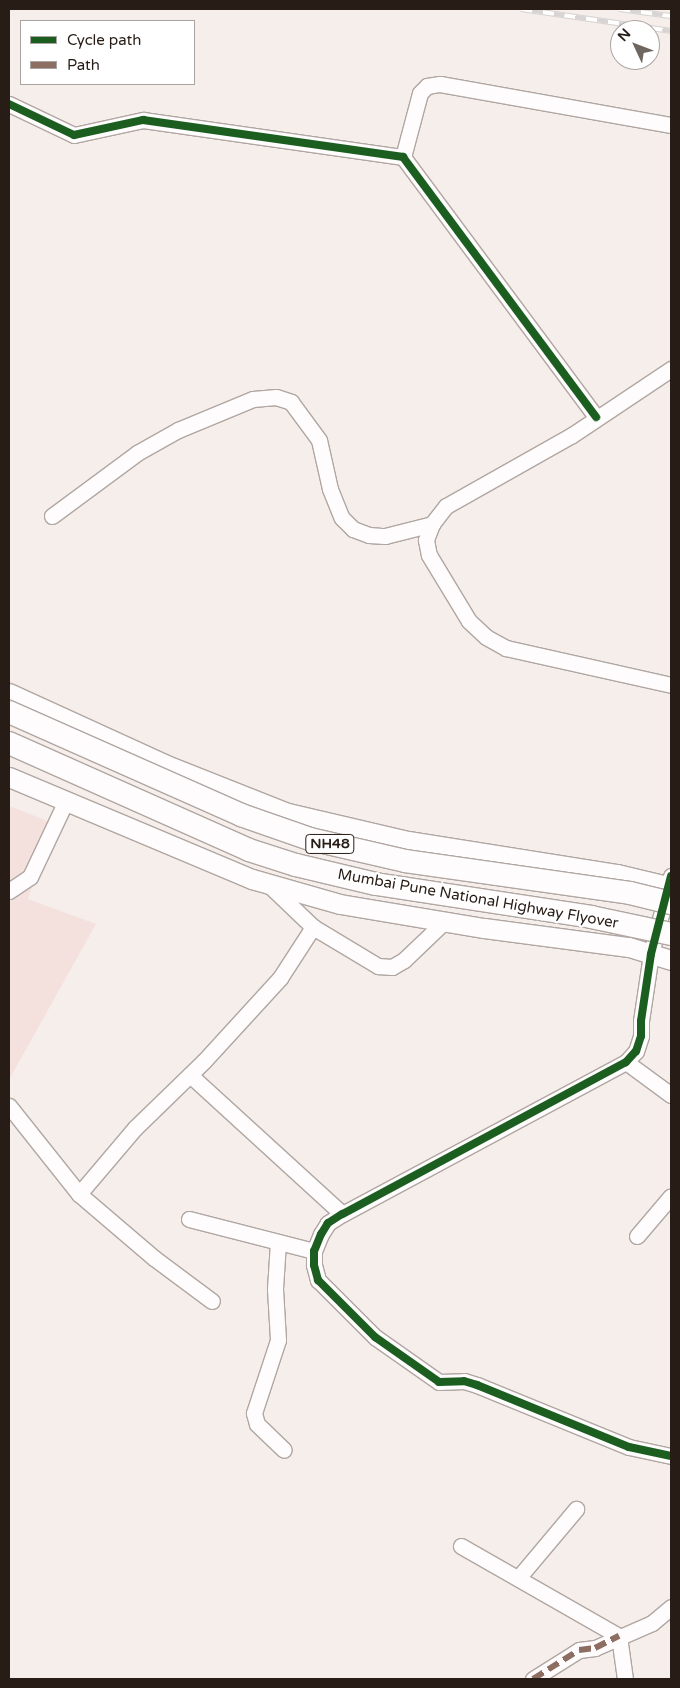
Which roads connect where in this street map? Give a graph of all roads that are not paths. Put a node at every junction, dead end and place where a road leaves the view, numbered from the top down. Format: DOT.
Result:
graph roads {
  1 [pos="9,104"];
  2 [pos="671,125"];
  3 [pos="403,157"];
  4 [pos="671,369"];
  5 [pos="596,417"];
  6 [pos="52,516"];
  7 [pos="432,524"];
  8 [pos="671,685"];
  9 [pos="9,693"];
  10 [pos="9,712"];
  11 [pos="9,743"];
  12 [pos="9,777"];
  13 [pos="66,801"];
  14 [pos="267,883"];
  15 [pos="671,888"];
  16 [pos="9,891"];
  17 [pos="445,921"];
  18 [pos="313,927"];
  19 [pos="671,934"];
  20 [pos="651,954"];
  21 [pos="671,960"];
  22 [pos="626,1062"];
  23 [pos="190,1075"];
  24 [pos="671,1095"];
  25 [pos="9,1106"];
  26 [pos="78,1194"];
  27 [pos="671,1196"];
  28 [pos="342,1214"];
  29 [pos="189,1219"];
  30 [pos="637,1236"];
  31 [pos="278,1242"];
  32 [pos="314,1251"];
  33 [pos="212,1301"];
  34 [pos="284,1450"];
  35 [pos="671,1456"];
  36 [pos="576,1509"];
  37 [pos="461,1546"];
  38 [pos="519,1577"];
  39 [pos="671,1607"];
  40 [pos="619,1636"];
  41 [pos="533,1679"];
  42 [pos="625,1679"];
  1 -- 3 [label="street"];
  2 -- 3 [label="street"];
  3 -- 5 [label="street"];
  4 -- 5 [label="street"];
  5 -- 7 [label="street"];
  6 -- 7 [label="street"];
  7 -- 8 [label="street"];
  9 -- 15 [label="main road"];
  10 -- 15 [label="highway, Mumbai Pune National Highway Flyover / NH48, bridge"];
  11 -- 19 [label="highway, Mumbai Pune National Highway Flyover / NH48, bridge"];
  12 -- 13 [label="main road"];
  13 -- 14 [label="main road"];
  13 -- 16 [label="street"];
  14 -- 17 [label="main road"];
  14 -- 18 [label="street"];
  15 -- 20 [label="street"];
  17 -- 18 [label="street"];
  17 -- 20 [label="main road"];
  18 -- 23 [label="street"];
  20 -- 21 [label="main road"];
  20 -- 22 [label="street"];
  22 -- 24 [label="street"];
  22 -- 28 [label="street"];
  23 -- 26 [label="street"];
  23 -- 28 [label="street"];
  25 -- 26 [label="street"];
  26 -- 33 [label="street"];
  27 -- 30 [label="street"];
  28 -- 32 [label="street"];
  29 -- 31 [label="street"];
  31 -- 32 [label="street"];
  31 -- 34 [label="street"];
  32 -- 35 [label="street"];
  36 -- 38 [label="street"];
  37 -- 38 [label="street"];
  38 -- 40 [label="street"];
  39 -- 40 [label="street"];
  40 -- 41 [label="street"];
  40 -- 42 [label="street"];
}
